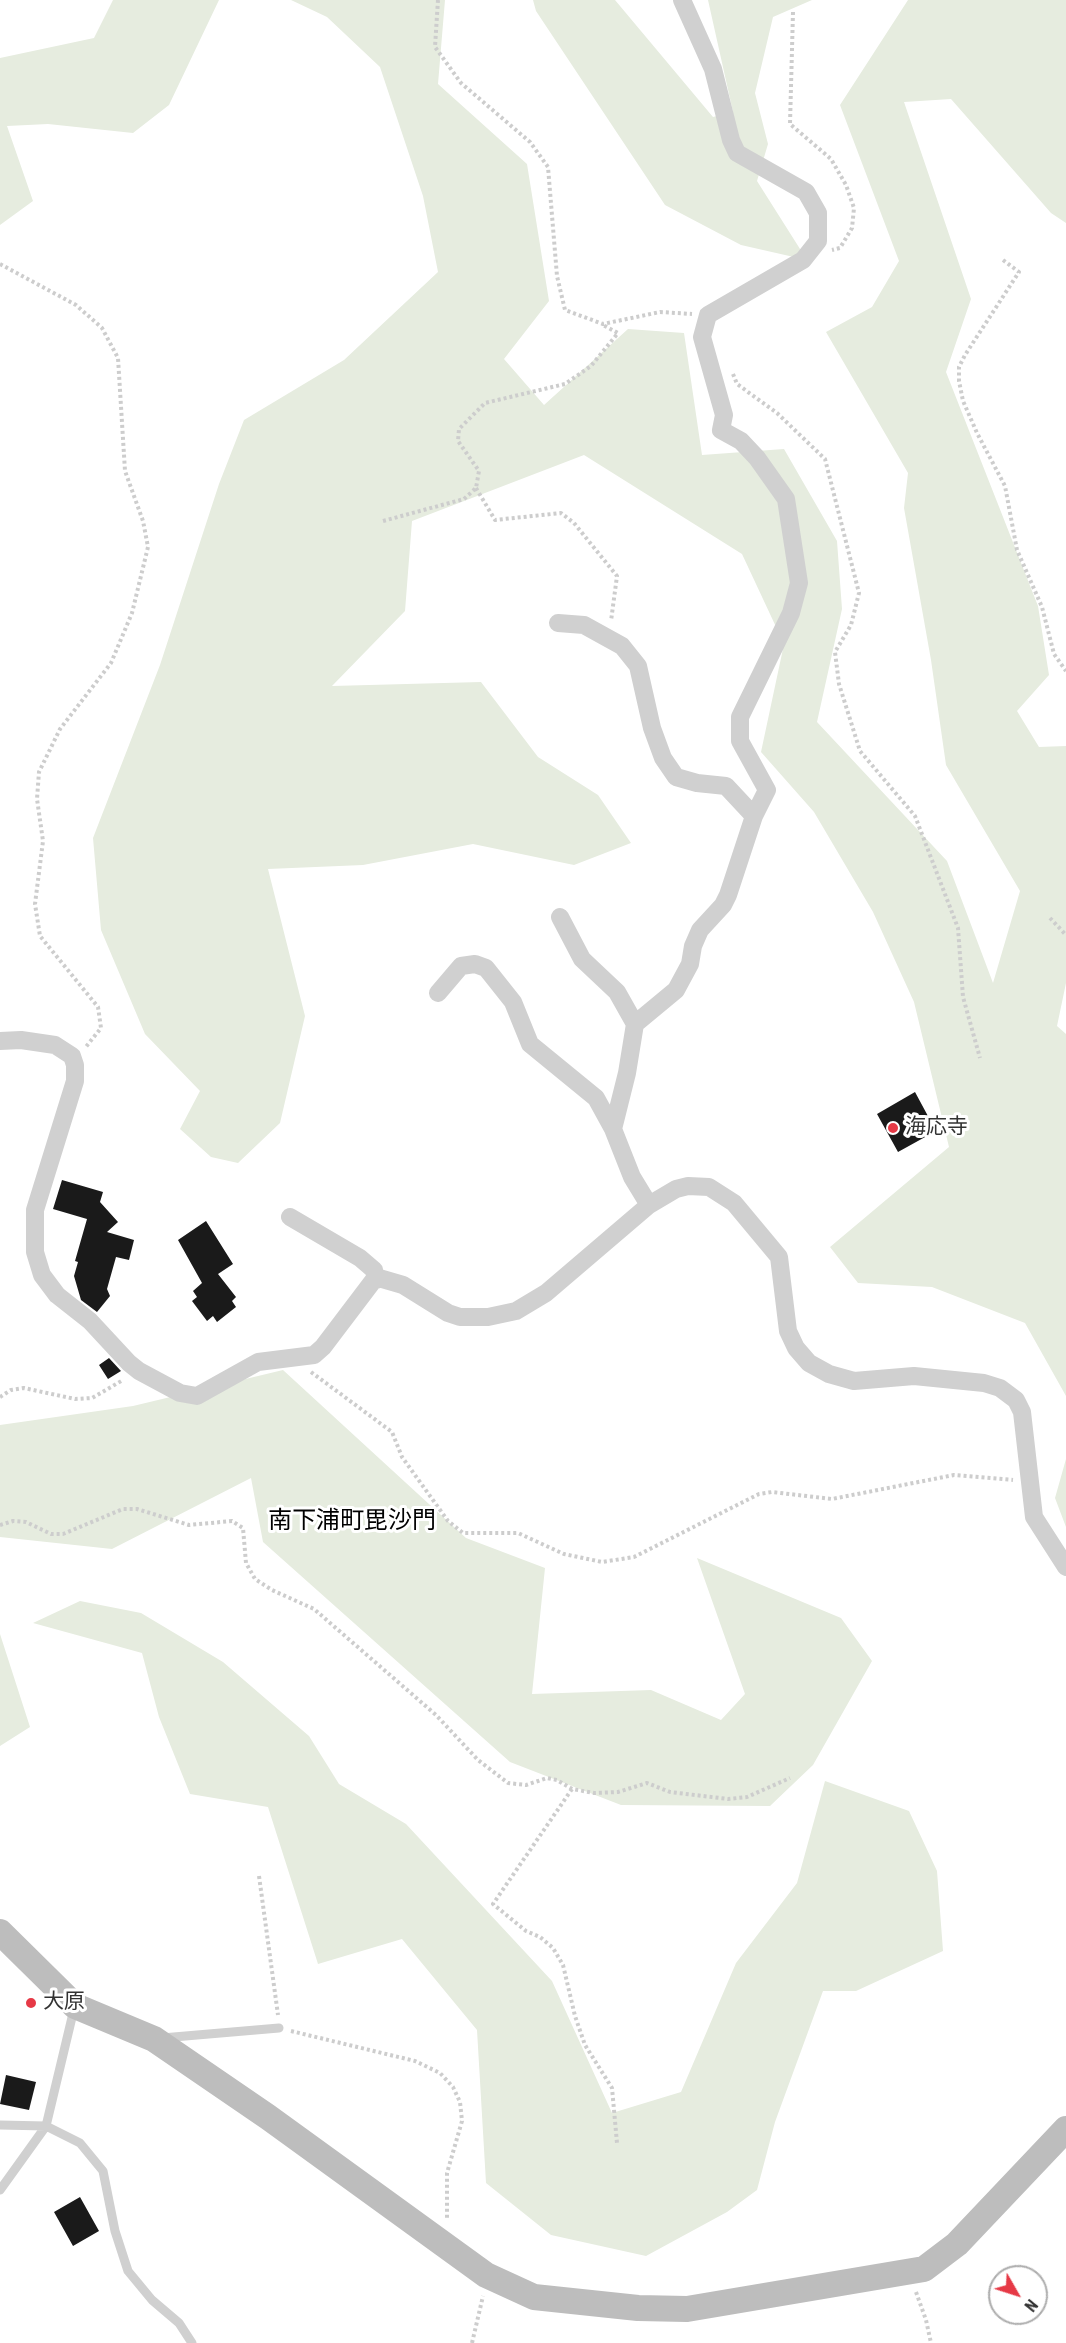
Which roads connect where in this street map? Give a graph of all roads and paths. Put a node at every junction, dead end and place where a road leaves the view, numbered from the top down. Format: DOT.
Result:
graph roads {
  1 [pos="438,0"];
  2 [pos="682,0"];
  3 [pos="793,12"];
  4 [pos="803,260"];
  5 [pos="1003,260"];
  6 [pos="0,264"];
  7 [pos="708,315"];
  8 [pos="603,324"];
  9 [pos="729,364"];
  10 [pos="476,488"];
  11 [pos="383,521"];
  12 [pos="558,623"];
  13 [pos="608,639"];
  14 [pos="1066,671"];
  15 [pos="754,816"];
  16 [pos="560,917"];
  17 [pos="1050,918"];
  18 [pos="1066,935"];
  19 [pos="438,993"];
  20 [pos="635,1024"];
  21 [pos="0,1041"];
  22 [pos="72,1056"];
  23 [pos="980,1058"];
  24 [pos="613,1129"];
  25 [pos="649,1205"];
  26 [pos="290,1217"];
  27 [pos="376,1280"];
  28 [pos="296,1358"];
  29 [pos="139,1371"];
  30 [pos="0,1397"];
  31 [pos="1028,1481"];
  32 [pos="0,1525"];
  33 [pos="1066,1567"];
  34 [pos="790,1778"];
  35 [pos="572,1789"];
  36 [pos="259,1876"];
  37 [pos="0,1932"];
  38 [pos="75,2006"];
  39 [pos="279,2028"];
  40 [pos="154,2039"];
  41 [pos="0,2125"];
  42 [pos="46,2126"];
  43 [pos="1066,2129"];
  44 [pos="617,2143"];
  45 [pos="0,2190"];
  46 [pos="450,2248"];
  47 [pos="908,2273"];
  48 [pos="486,2275"];
  49 [pos="192,2343"];
  50 [pos="472,2343"];
  51 [pos="931,2343"];
  1 -- 8 [label="path"];
  2 -- 4 [label="street"];
  3 -- 4 [label="path"];
  4 -- 7 [label="street"];
  5 -- 14 [label="path"];
  6 -- 22 [label="path"];
  7 -- 8 [label="path"];
  7 -- 15 [label="street"];
  8 -- 10 [label="path"];
  9 -- 23 [label="path"];
  10 -- 11 [label="path"];
  10 -- 13 [label="path"];
  12 -- 13 [label="street"];
  13 -- 15 [label="street"];
  15 -- 20 [label="street"];
  16 -- 20 [label="street"];
  17 -- 18 [label="path"];
  19 -- 24 [label="street"];
  20 -- 24 [label="street"];
  21 -- 22 [label="street"];
  22 -- 29 [label="street"];
  24 -- 25 [label="street"];
  25 -- 27 [label="street"];
  25 -- 31 [label="street"];
  26 -- 27 [label="street"];
  27 -- 28 [label="street"];
  28 -- 29 [label="street"];
  28 -- 31 [label="path"];
  29 -- 30 [label="path"];
  31 -- 33 [label="street"];
  32 -- 35 [label="path"];
  34 -- 35 [label="path"];
  35 -- 44 [label="path"];
  36 -- 39 [label="path"];
  37 -- 38 [label="street"];
  38 -- 40 [label="street"];
  38 -- 42 [label="lane"];
  39 -- 40 [label="lane"];
  39 -- 46 [label="path"];
  40 -- 46 [label="street"];
  41 -- 42 [label="lane"];
  42 -- 45 [label="lane"];
  42 -- 49 [label="lane"];
  43 -- 47 [label="street"];
  46 -- 48 [label="street"];
  47 -- 48 [label="street"];
  47 -- 51 [label="path"];
  48 -- 50 [label="path"];
}
